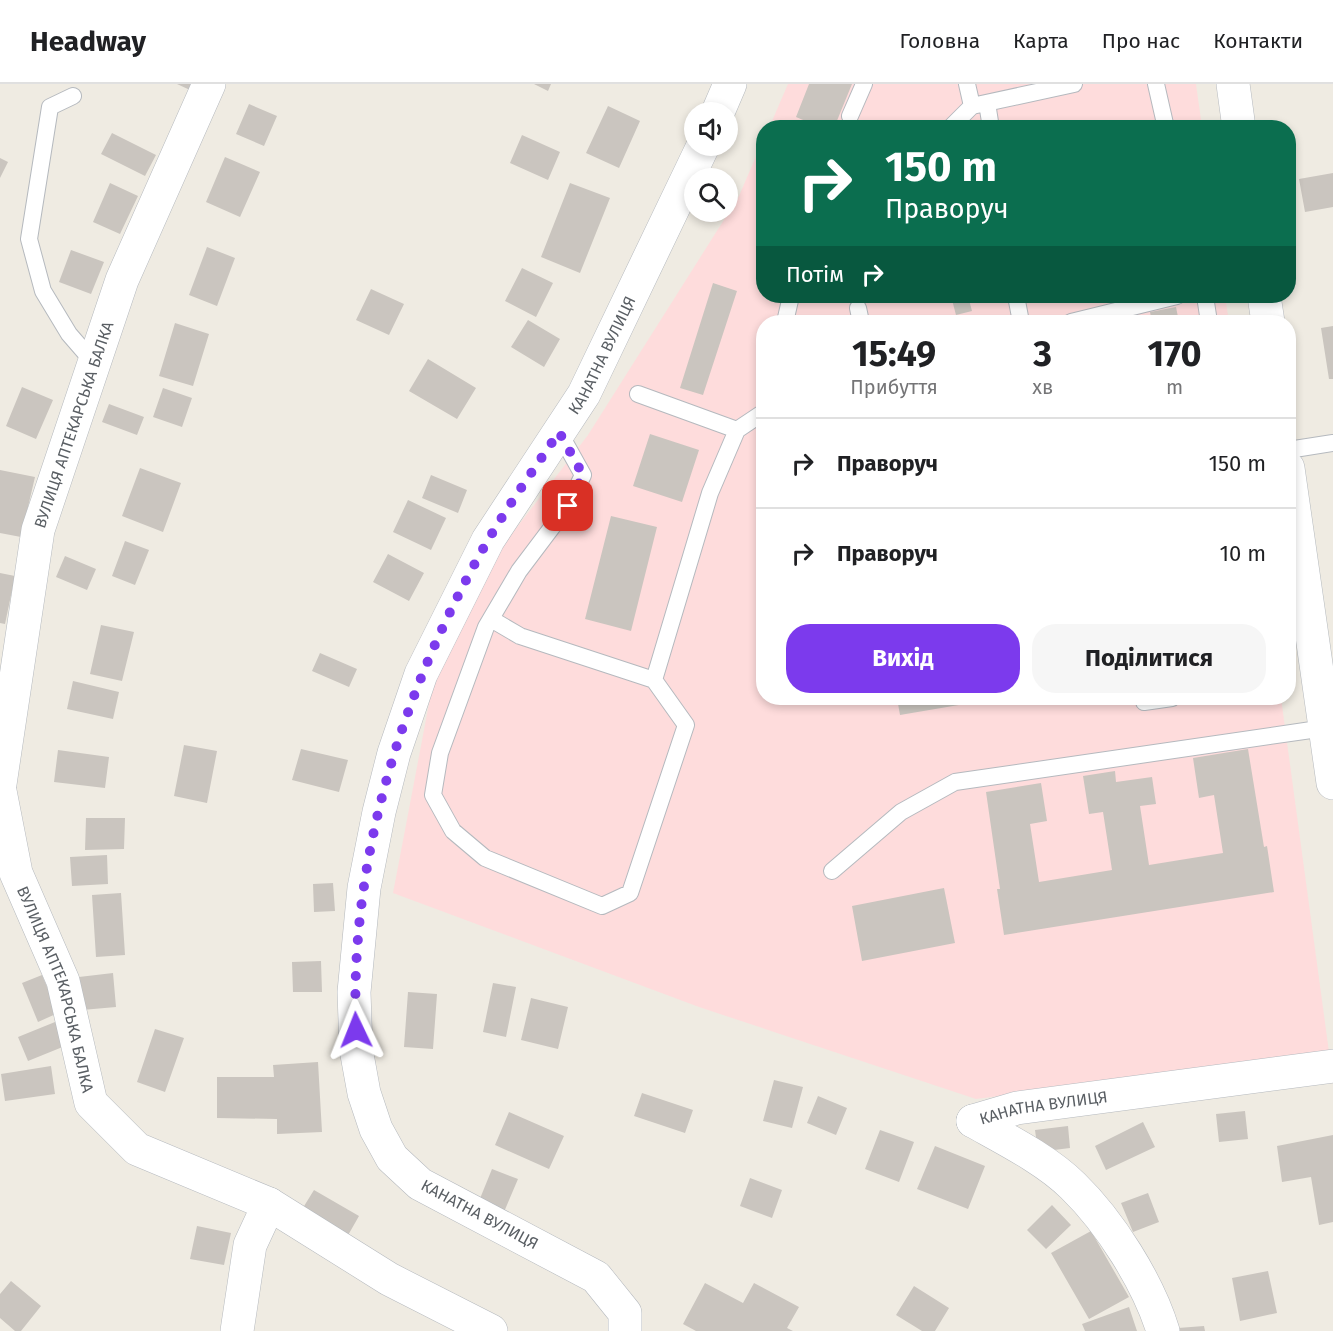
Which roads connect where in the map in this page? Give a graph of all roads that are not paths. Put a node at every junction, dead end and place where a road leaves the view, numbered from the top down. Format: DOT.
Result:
graph roads {
  1 [pos="209,84"];
  2 [pos="730,84"];
  3 [pos="864,84"];
  4 [pos="967,84"];
  5 [pos="1074,84"];
  6 [pos="1156,84"];
  7 [pos="1233,84"];
  8 [pos="73,96"];
  9 [pos="722,102"];
  10 [pos="980,104"];
  11 [pos="850,116"];
  12 [pos="960,120"];
  13 [pos="987,120"];
  14 [pos="1164,120"];
  15 [pos="1238,120"];
  16 [pos="698,156"];
  17 [pos="1148,303"];
  18 [pos="1100,315"];
  19 [pos="95,364"];
  20 [pos="638,394"];
  21 [pos="756,418"];
  22 [pos="738,430"];
  23 [pos="559,432"];
  24 [pos="1333,443"];
  25 [pos="1296,449"];
  26 [pos="1296,524"];
  27 [pos="491,619"];
  28 [pos="654,680"];
  29 [pos="1325,728"];
  30 [pos="1333,783"];
  31 [pos="0,784"];
  32 [pos="0,791"];
  33 [pos="832,871"];
  34 [pos="1333,1066"];
  35 [pos="269,1204"];
  36 [pos="237,1331"];
  37 [pos="491,1331"];
  38 [pos="625,1331"];
  39 [pos="1163,1331"];
  1 -- 19 [label="street, ВУЛИЦЯ АПТЕКАРСЬКА БАЛКА"];
  2 -- 9 [label="street"];
  3 -- 11 [label="lane"];
  4 -- 10 [label="lane"];
  5 -- 10 [label="lane"];
  6 -- 14 [label="lane"];
  7 -- 15 [label="street"];
  8 -- 19 [label="lane"];
  10 -- 12 [label="lane"];
  10 -- 13 [label="lane"];
  16 -- 23 [label="street, КАНАТНА ВУЛИЦЯ"];
  17 -- 18 [label="lane"];
  19 -- 31 [label="street, ВУЛИЦЯ АПТЕКАРСЬКА БАЛКА"];
  20 -- 22 [label="lane"];
  21 -- 22 [label="lane"];
  22 -- 28 [label="lane"];
  23 -- 27 [label="lane"];
  23 -- 38 [label="street, КАНАТНА ВУЛИЦЯ"];
  24 -- 25 [label="lane"];
  26 -- 29 [label="street"];
  27 -- 28 [label="lane"];
  27 -- 28 [label="lane"];
  29 -- 30 [label="street"];
  29 -- 33 [label="lane"];
  32 -- 35 [label="street, ВУЛИЦЯ АПТЕКАРСЬКА БАЛКА"];
  34 -- 39 [label="street, КАНАТНА ВУЛИЦЯ"];
  35 -- 36 [label="street"];
  35 -- 37 [label="street"];
}
